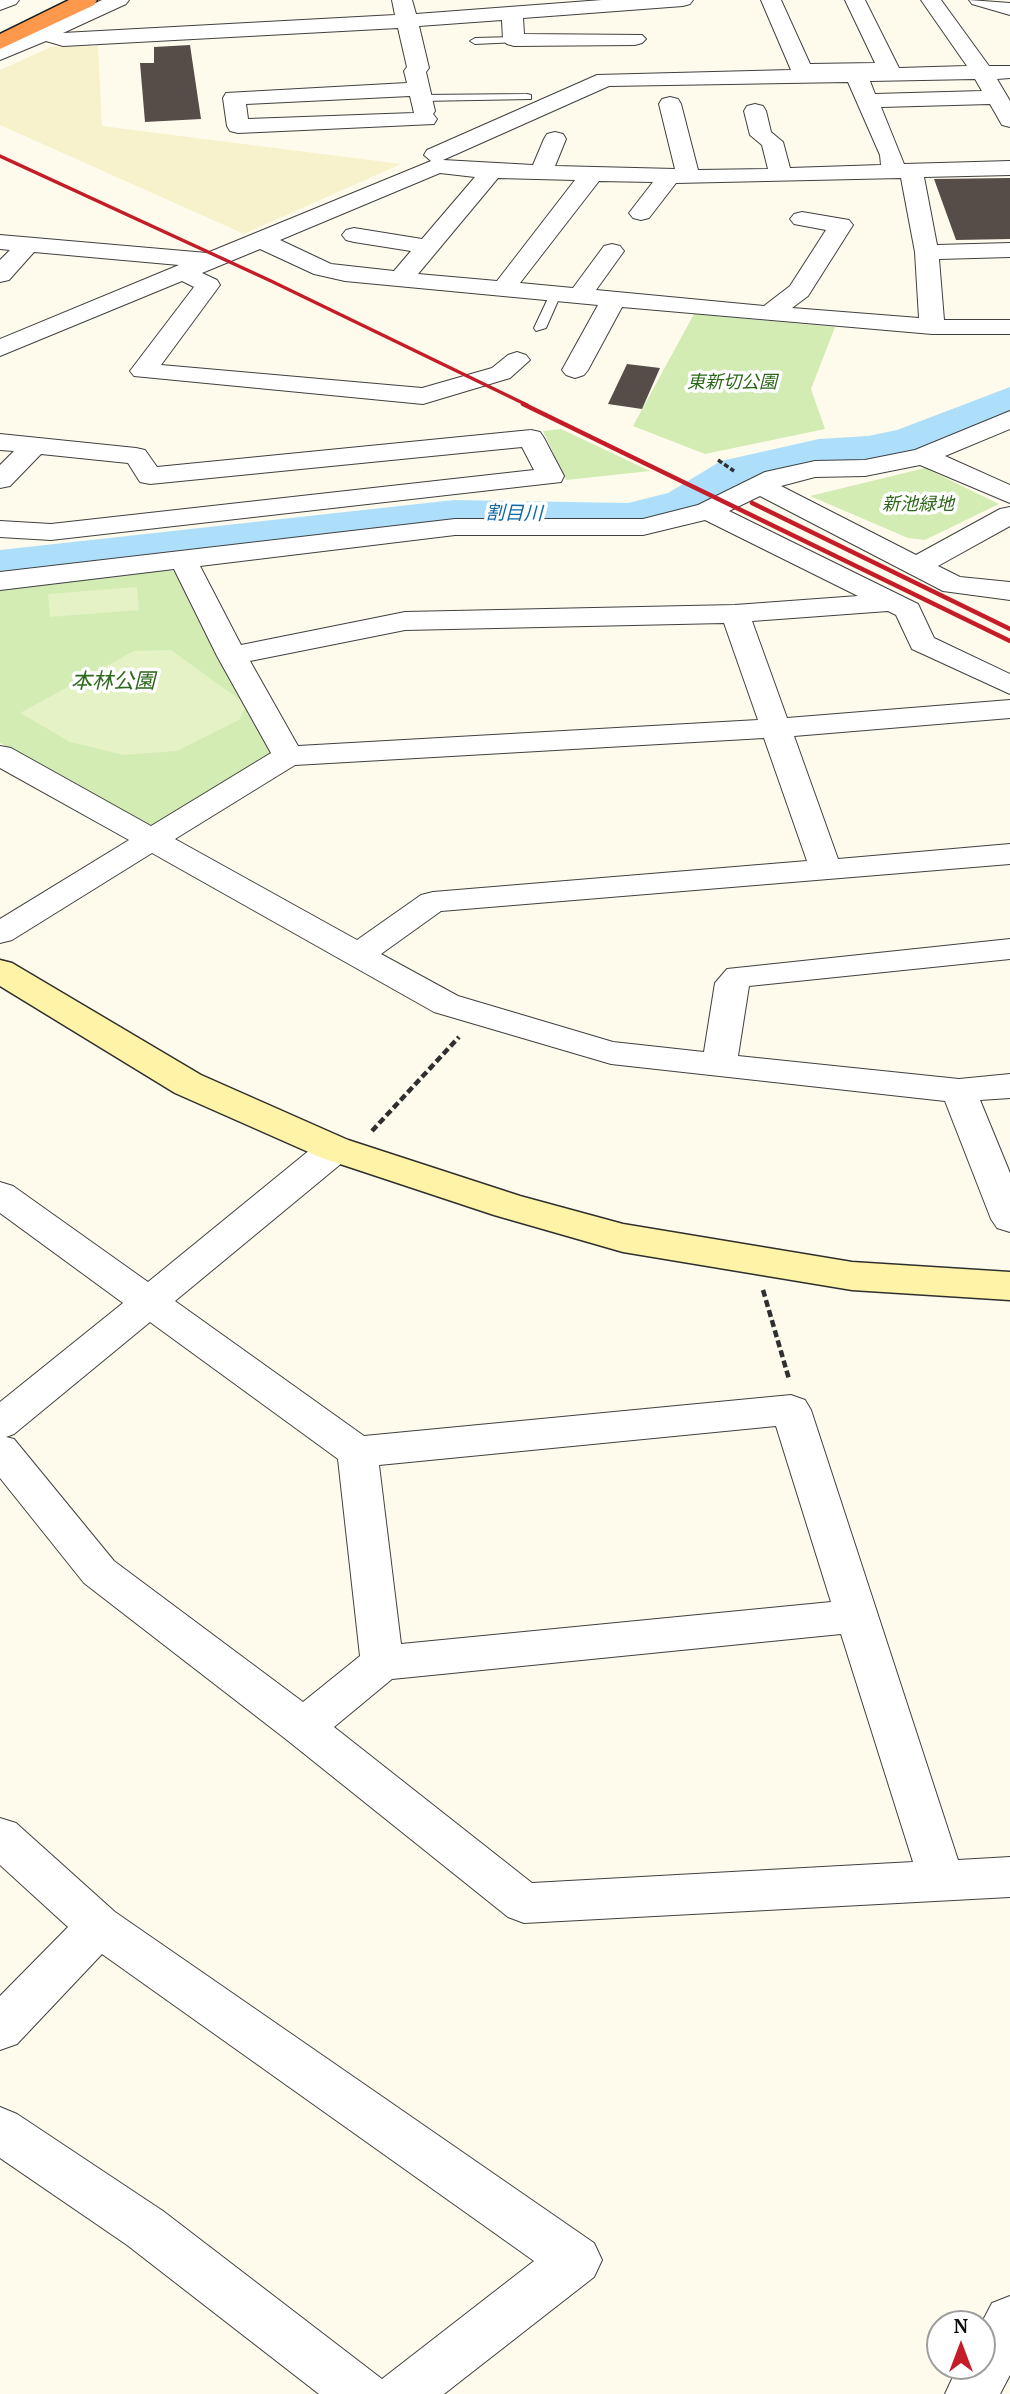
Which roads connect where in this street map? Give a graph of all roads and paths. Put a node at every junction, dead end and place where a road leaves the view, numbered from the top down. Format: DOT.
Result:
graph roads {
  1 [pos="9,0"];
  2 [pos="31,0"];
  3 [pos="60,0"];
  4 [pos="86,0"];
  5 [pos="119,0"];
  6 [pos="683,0"];
  7 [pos="771,0"];
  8 [pos="855,0"];
  9 [pos="931,0"];
  10 [pos="979,0"];
  11 [pos="0,4"];
  12 [pos="550,5"];
  13 [pos="625,5"];
  14 [pos="1010,9"];
  15 [pos="404,10"];
  16 [pos="512,13"];
  17 [pos="0,15"];
  18 [pos="44,33"];
  19 [pos="4,35"];
  20 [pos="635,39"];
  21 [pos="514,40"];
  22 [pos="475,41"];
  23 [pos="0,54"];
  24 [pos="642,64"];
  25 [pos="855,72"];
  26 [pos="982,72"];
  27 [pos="1010,72"];
  28 [pos="527,97"];
  29 [pos="996,97"];
  30 [pos="867,101"];
  31 [pos="422,102"];
  32 [pos="670,104"];
  33 [pos="755,111"];
  34 [pos="1010,120"];
  35 [pos="555,139"];
  36 [pos="436,160"];
  37 [pos="1010,168"];
  38 [pos="492,171"];
  39 [pos="902,171"];
  40 [pos="541,173"];
  41 [pos="591,175"];
  42 [pos="781,175"];
  43 [pos="678,176"];
  44 [pos="641,213"];
  45 [pos="803,219"];
  46 [pos="354,235"];
  47 [pos="261,240"];
  48 [pos="0,242"];
  49 [pos="28,244"];
  50 [pos="428,247"];
  51 [pos="1010,250"];
  52 [pos="612,251"];
  53 [pos="927,252"];
  54 [pos="209,261"];
  55 [pos="183,272"];
  56 [pos="0,275"];
  57 [pos="400,280"];
  58 [pos="503,289"];
  59 [pos="567,295"];
  60 [pos="614,299"];
  61 [pos="769,314"];
  62 [pos="932,327"];
  63 [pos="1010,327"];
  64 [pos="540,328"];
  65 [pos="4,343"];
  66 [pos="517,360"];
  67 [pos="575,370"];
  68 [pos="1010,419"];
  69 [pos="0,442"];
  70 [pos="34,446"];
  71 [pos="923,457"];
  72 [pos="268,465"];
  73 [pos="0,480"];
  74 [pos="759,485"];
  75 [pos="1010,495"];
  76 [pos="280,505"];
  77 [pos="708,511"];
  78 [pos="1010,515"];
  79 [pos="0,529"];
  80 [pos="184,561"];
  81 [pos="917,566"];
  82 [pos="0,581"];
  83 [pos="1010,591"];
  84 [pos="894,602"];
  85 [pos="734,614"];
  86 [pos="232,656"];
  87 [pos="1010,685"];
  88 [pos="1010,709"];
  89 [pos="774,728"];
  90 [pos="0,755"];
  91 [pos="288,756"];
  92 [pos="150,838"];
  93 [pos="1010,854"];
  94 [pos="826,869"];
  95 [pos="0,933"];
  96 [pos="1010,949"];
  97 [pos="359,954"];
  98 [pos="0,971"];
  99 [pos="481,1014"];
  100 [pos="719,1065"];
  101 [pos="1010,1086"];
  102 [pos="959,1091"];
  103 [pos="342,1152"];
  104 [pos="0,1195"];
  105 [pos="1010,1219"];
  106 [pos="755,1262"];
  107 [pos="1010,1286"];
  108 [pos="148,1304"];
  109 [pos="791,1410"];
  110 [pos="0,1424"];
  111 [pos="0,1450"];
  112 [pos="357,1452"];
  113 [pos="855,1616"];
  114 [pos="382,1663"];
  115 [pos="303,1727"];
  116 [pos="0,1837"];
  117 [pos="1010,1877"];
  118 [pos="942,1881"];
  119 [pos="99,1926"];
  120 [pos="0,2029"];
  121 [pos="0,2130"];
  122 [pos="1010,2321"];
  123 [pos="362,2394"];
  124 [pos="402,2394"];
  125 [pos="972,2394"];
  1 -- 11 [label="street"];
  2 -- 17 [label="highway"];
  3 -- 19 [label="highway"];
  4 -- 19 [label="highway"];
  5 -- 18 [label="street"];
  6 -- 13 [label="street"];
  7 -- 25 [label="street"];
  8 -- 25 [label="street"];
  9 -- 26 [label="street"];
  10 -- 14 [label="street"];
  12 -- 13 [label="street"];
  12 -- 16 [label="street"];
  13 -- 20 [label="street"];
  15 -- 16 [label="street"];
  15 -- 18 [label="street"];
  15 -- 31 [label="street"];
  16 -- 21 [label="street"];
  18 -- 23 [label="street"];
  20 -- 21 [label="street"];
  20 -- 24 [label="street"];
  21 -- 22 [label="lane"];
  25 -- 26 [label="street"];
  25 -- 30 [label="street"];
  25 -- 36 [label="street"];
  26 -- 27 [label="street"];
  26 -- 29 [label="street"];
  28 -- 31 [label="lane"];
  29 -- 30 [label="street"];
  29 -- 34 [label="street"];
  30 -- 39 [label="street"];
  31 -- 31 [label="street"];
  31 -- 36 [label="street"];
  32 -- 43 [label="street"];
  33 -- 42 [label="street"];
  35 -- 40 [label="street"];
  36 -- 38 [label="street"];
  36 -- 47 [label="street"];
  37 -- 39 [label="street"];
  38 -- 40 [label="street"];
  38 -- 50 [label="street"];
  39 -- 42 [label="street"];
  39 -- 53 [label="street"];
  40 -- 41 [label="street"];
  41 -- 43 [label="street"];
  41 -- 58 [label="street"];
  42 -- 43 [label="street"];
  43 -- 44 [label="street"];
  45 -- 61 [label="street"];
  46 -- 50 [label="street"];
  47 -- 54 [label="street"];
  47 -- 57 [label="street"];
  48 -- 49 [label="street"];
  49 -- 54 [label="street"];
  49 -- 56 [label="street"];
  50 -- 57 [label="street"];
  51 -- 53 [label="street"];
  52 -- 59 [label="street"];
  53 -- 62 [label="street"];
  54 -- 55 [label="street"];
  55 -- 65 [label="street"];
  55 -- 66 [label="street"];
  57 -- 58 [label="street"];
  58 -- 59 [label="street"];
  59 -- 60 [label="street"];
  59 -- 64 [label="lane"];
  60 -- 61 [label="street"];
  60 -- 67 [label="street"];
  61 -- 62 [label="street"];
  62 -- 63 [label="street"];
  68 -- 71 [label="street"];
  69 -- 70 [label="street"];
  70 -- 72 [label="street"];
  70 -- 73 [label="street"];
  71 -- 74 [label="street"];
  71 -- 75 [label="street"];
  72 -- 76 [label="street"];
  72 -- 76 [label="street"];
  74 -- 77 [label="street"];
  74 -- 81 [label="street"];
  76 -- 79 [label="street"];
  77 -- 80 [label="street"];
  77 -- 84 [label="street"];
  78 -- 81 [label="street"];
  80 -- 82 [label="street"];
  80 -- 86 [label="street"];
  81 -- 83 [label="street"];
  84 -- 85 [label="street"];
  84 -- 87 [label="street"];
  85 -- 86 [label="street"];
  85 -- 89 [label="street"];
  86 -- 91 [label="street"];
  88 -- 89 [label="street"];
  89 -- 91 [label="street"];
  89 -- 94 [label="street"];
  90 -- 92 [label="street"];
  91 -- 92 [label="street"];
  92 -- 95 [label="street"];
  92 -- 97 [label="street"];
  93 -- 94 [label="street"];
  94 -- 97 [label="street"];
  96 -- 100 [label="street"];
  97 -- 99 [label="street"];
  98 -- 103 [label="street"];
  99 -- 100 [label="street"];
  99 -- 103 [label="path"];
  100 -- 102 [label="street"];
  101 -- 102 [label="street"];
  102 -- 105 [label="street"];
  103 -- 106 [label="street"];
  103 -- 108 [label="street"];
  104 -- 108 [label="street"];
  106 -- 107 [label="street"];
  106 -- 109 [label="path"];
  108 -- 110 [label="street"];
  108 -- 112 [label="street"];
  109 -- 112 [label="street"];
  109 -- 113 [label="street"];
  111 -- 115 [label="street"];
  112 -- 114 [label="street"];
  113 -- 114 [label="street"];
  113 -- 118 [label="street"];
  114 -- 115 [label="street"];
  115 -- 118 [label="street"];
  116 -- 119 [label="street"];
  117 -- 118 [label="street"];
  119 -- 120 [label="street"];
  119 -- 124 [label="street"];
  121 -- 123 [label="street"];
  122 -- 125 [label="street"];
}
